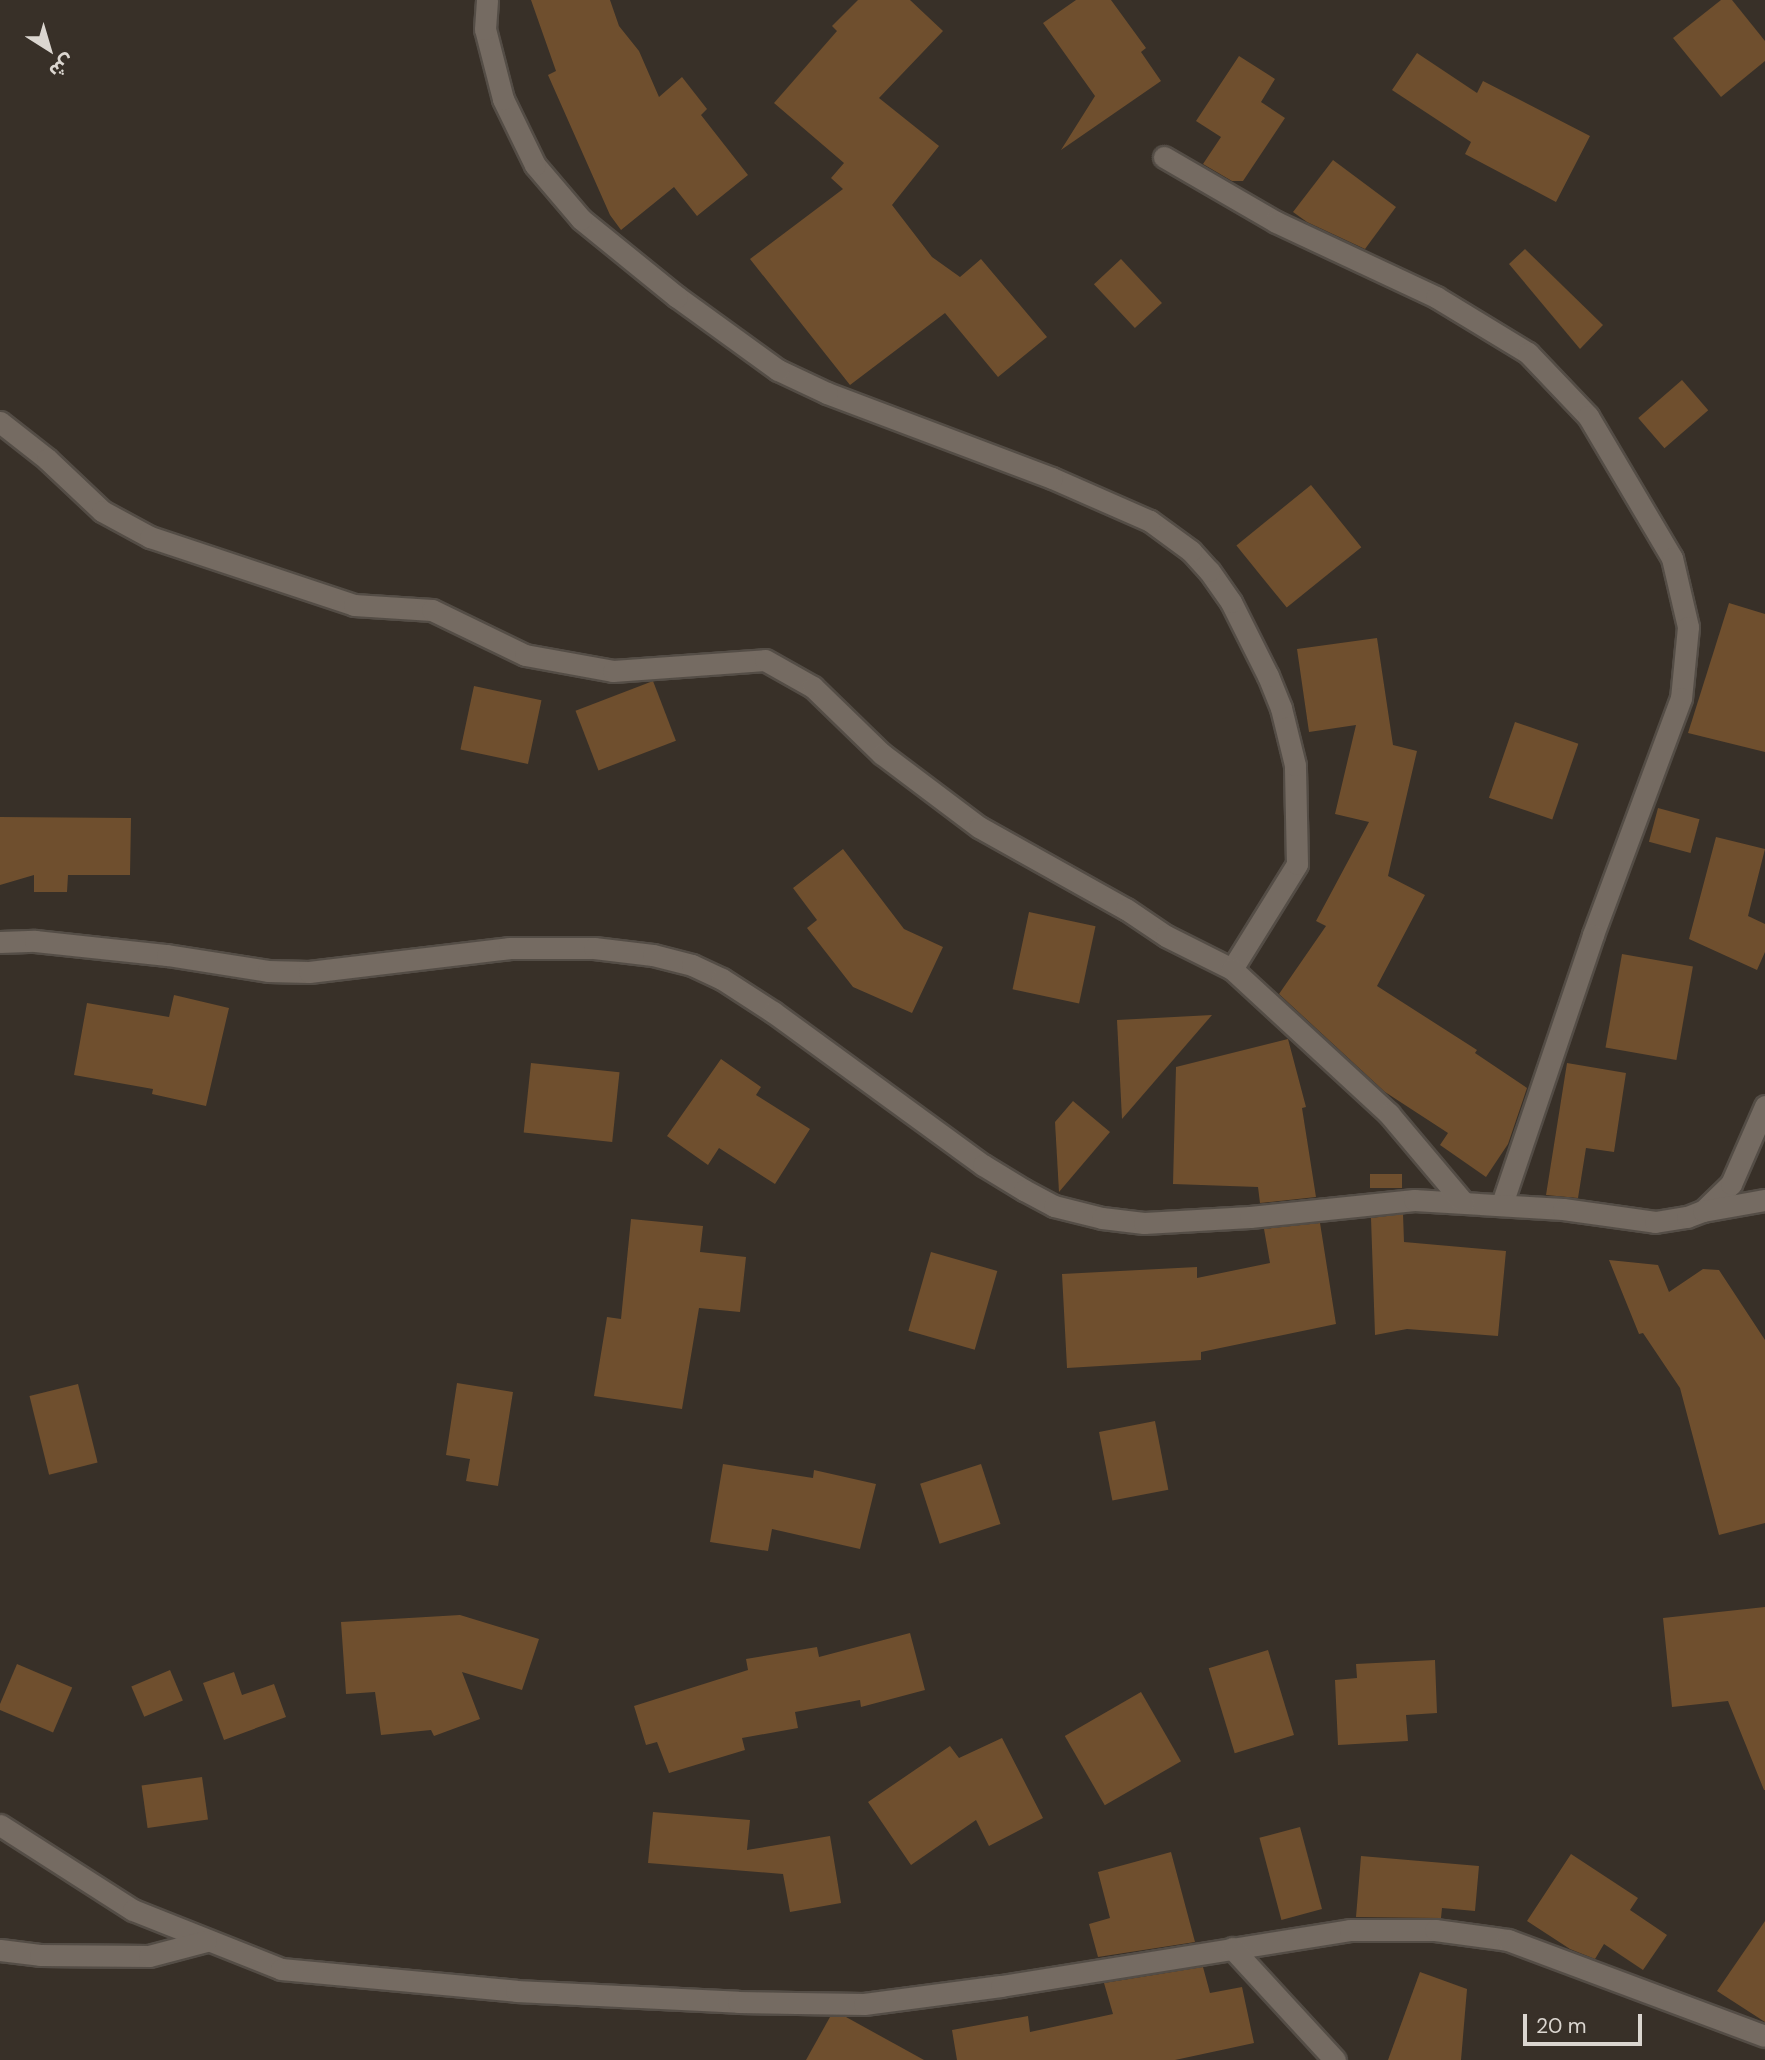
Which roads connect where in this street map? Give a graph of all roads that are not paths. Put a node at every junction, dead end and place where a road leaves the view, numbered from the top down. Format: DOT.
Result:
graph roads {
  1 [pos="487,0"];
  2 [pos="1164,158"];
  3 [pos="0,422"];
  4 [pos="0,942"];
  5 [pos="1232,969"];
  6 [pos="1765,1106"];
  7 [pos="1765,1200"];
  8 [pos="1463,1202"];
  9 [pos="1502,1204"];
  10 [pos="1703,1211"];
  11 [pos="0,1825"];
  12 [pos="206,1941"];
  13 [pos="1232,1948"];
  14 [pos="0,1950"];
  15 [pos="1765,2036"];
  16 [pos="1335,2060"];
  1 -- 5 [label="street"];
  2 -- 9 [label="street"];
  3 -- 5 [label="street"];
  4 -- 8 [label="street"];
  5 -- 8 [label="street"];
  6 -- 10 [label="street"];
  7 -- 10 [label="street"];
  8 -- 9 [label="street"];
  9 -- 10 [label="street"];
  11 -- 12 [label="street"];
  12 -- 13 [label="street"];
  12 -- 14 [label="street"];
  13 -- 15 [label="street"];
  13 -- 16 [label="street"];
}
